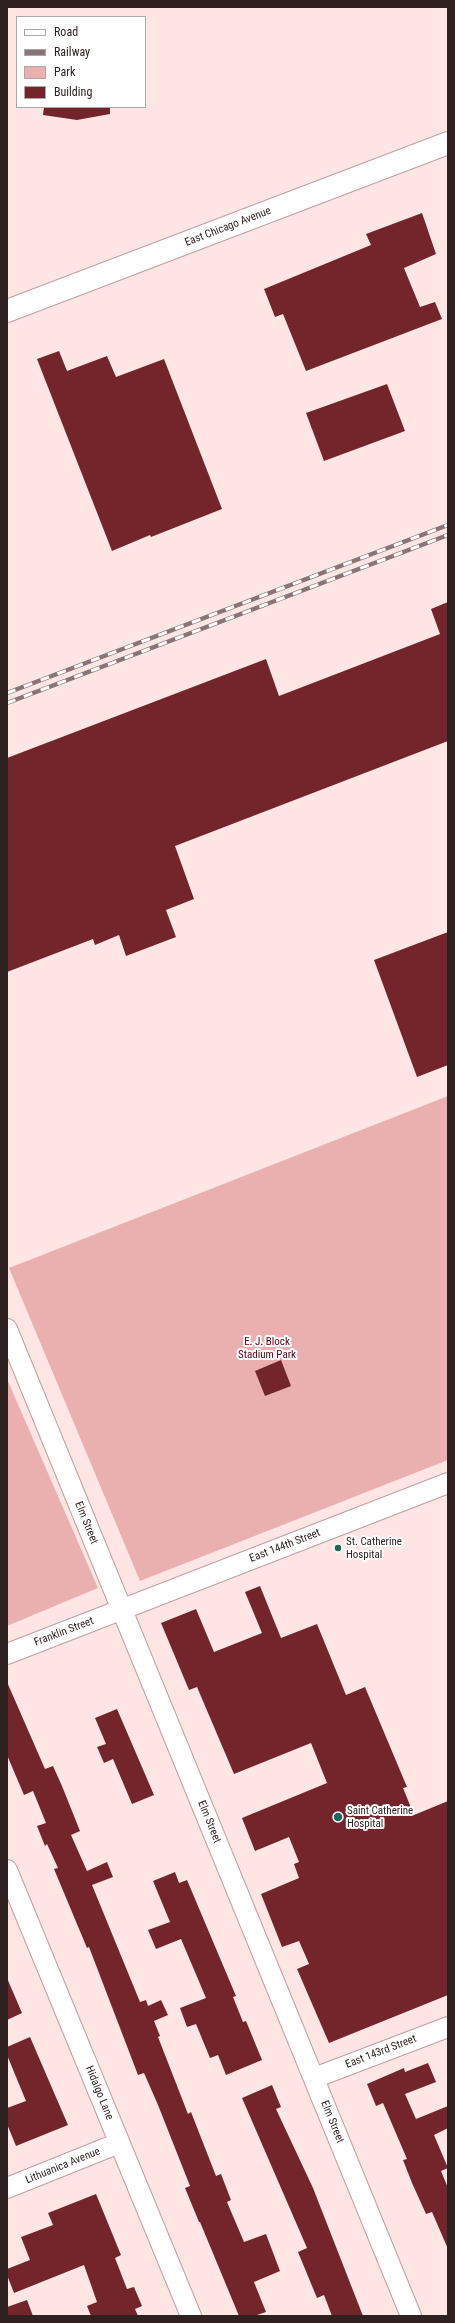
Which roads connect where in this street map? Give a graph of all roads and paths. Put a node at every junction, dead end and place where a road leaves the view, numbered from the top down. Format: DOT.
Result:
graph roads {
  1 [pos="448,143"];
  2 [pos="7,311"];
  3 [pos="7,1329"];
  4 [pos="448,1483"];
  5 [pos="122,1609"];
  6 [pos="7,1654"];
  7 [pos="7,1870"];
  8 [pos="448,2027"];
  9 [pos="314,2078"];
  10 [pos="119,2143"];
  11 [pos="7,2188"];
  12 [pos="191,2316"];
  13 [pos="411,2316"];
  1 -- 2 [label="main road, East Chicago Avenue"];
  3 -- 5 [label="street, Elm Street"];
  4 -- 5 [label="street, East 144th Street"];
  5 -- 6 [label="street, Franklin Street"];
  5 -- 9 [label="street, Elm Street"];
  7 -- 10 [label="street, Hidalgo Lane"];
  8 -- 9 [label="street, East 143rd Street"];
  9 -- 13 [label="street, Elm Street"];
  10 -- 11 [label="street, Lithuanica Avenue"];
  10 -- 12 [label="street, Hidalgo Lane"];
}
